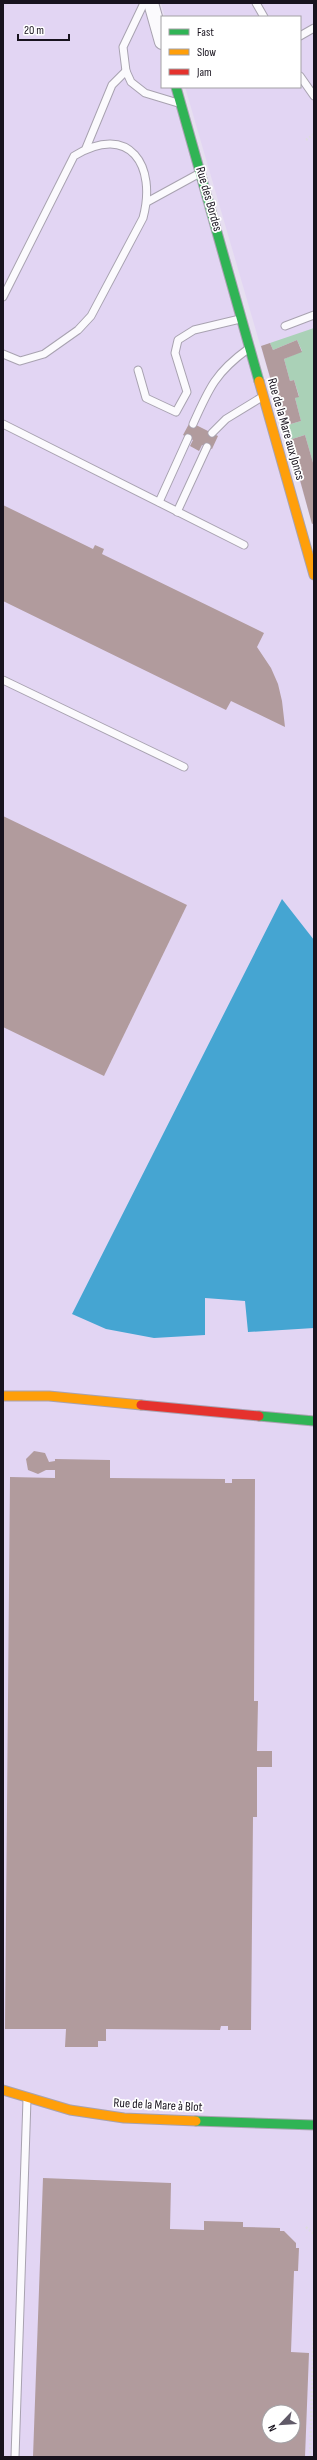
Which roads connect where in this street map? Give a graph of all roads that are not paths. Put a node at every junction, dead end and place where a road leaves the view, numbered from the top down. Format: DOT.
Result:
graph roads {
  1 [pos="144,3"];
  2 [pos="151,3"];
  3 [pos="256,3"];
  4 [pos="263,16"];
  5 [pos="314,28"];
  6 [pos="301,35"];
  7 [pos="161,38"];
  8 [pos="126,71"];
  9 [pos="301,77"];
  10 [pos="176,88"];
  11 [pos="314,96"];
  12 [pos="181,104"];
  13 [pos="86,148"];
  14 [pos="201,172"];
  15 [pos="147,202"];
  16 [pos="3,297"];
  17 [pos="241,315"];
  18 [pos="314,315"];
  19 [pos="285,326"];
  20 [pos="250,347"];
  21 [pos="3,354"];
  22 [pos="138,370"];
  23 [pos="264,396"];
  24 [pos="3,424"];
  25 [pos="193,424"];
  26 [pos="212,433"];
  27 [pos="188,438"];
  28 [pos="207,447"];
  29 [pos="159,502"];
  30 [pos="177,512"];
  31 [pos="244,545"];
  32 [pos="314,575"];
  33 [pos="3,680"];
  34 [pos="184,767"];
  35 [pos="3,1396"];
  36 [pos="314,1421"];
  37 [pos="3,2090"];
  38 [pos="27,2098"];
  39 [pos="314,2125"];
  40 [pos="15,2457"];
  1 -- 8 [label="lane"];
  2 -- 7 [label="street"];
  3 -- 4 [label="lane"];
  5 -- 6 [label="lane"];
  8 -- 12 [label="lane"];
  8 -- 13 [label="lane"];
  9 -- 11 [label="lane"];
  10 -- 12 [label="street, Rue des Bordes"];
  12 -- 14 [label="street, Rue des Bordes"];
  13 -- 15 [label="lane"];
  13 -- 16 [label="lane"];
  14 -- 15 [label="lane"];
  14 -- 17 [label="street, Rue des Bordes"];
  15 -- 21 [label="lane"];
  17 -- 20 [label="street, Rue de la Mare aux Joncs"];
  17 -- 22 [label="lane"];
  18 -- 19 [label="lane"];
  20 -- 23 [label="street, Rue de la Mare aux Joncs"];
  20 -- 25 [label="lane"];
  23 -- 26 [label="lane"];
  23 -- 32 [label="street, Rue de la Mare aux Joncs"];
  24 -- 29 [label="lane"];
  27 -- 29 [label="lane"];
  28 -- 30 [label="lane"];
  29 -- 30 [label="lane"];
  30 -- 31 [label="lane"];
  33 -- 34 [label="lane"];
  35 -- 36 [label="street"];
  37 -- 38 [label="street, Rue de la Mare à Blot"];
  38 -- 39 [label="street, Rue de la Mare à Blot"];
  38 -- 40 [label="lane"];
}
